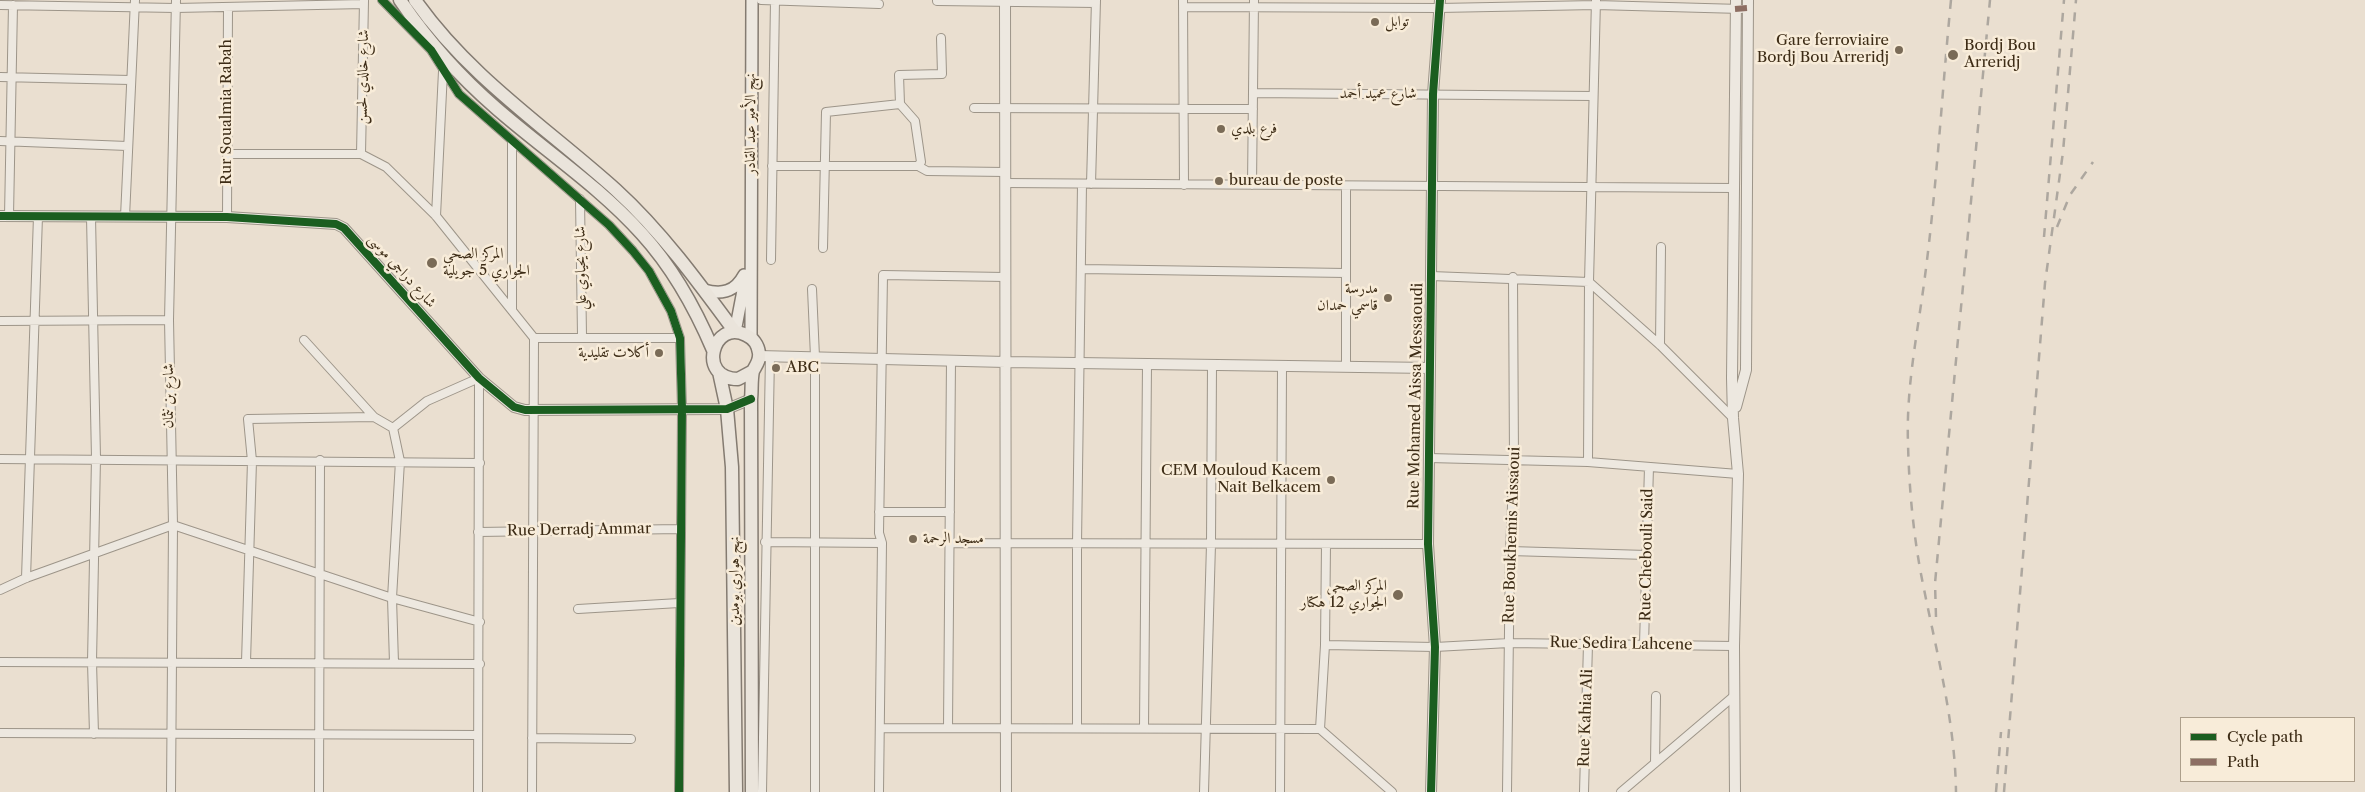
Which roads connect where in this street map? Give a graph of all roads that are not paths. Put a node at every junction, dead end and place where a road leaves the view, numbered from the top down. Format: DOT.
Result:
graph roads {
  1 [pos="382,0"];
  2 [pos="400,0"];
  3 [pos="415,0"];
  4 [pos="752,0"];
  5 [pos="761,0"];
  6 [pos="775,0"];
  7 [pos="1005,0"];
  8 [pos="1254,0"];
  9 [pos="937,1"];
  10 [pos="364,2"];
  11 [pos="1096,2"];
  12 [pos="1596,2"];
  13 [pos="1183,3"];
  14 [pos="135,4"];
  15 [pos="176,4"];
  16 [pos="879,4"];
  17 [pos="1359,4"];
  18 [pos="1440,4"];
  19 [pos="1516,4"];
  20 [pos="1736,4"];
  21 [pos="1748,4"];
  22 [pos="0,5"];
  23 [pos="13,5"];
  24 [pos="228,7"];
  25 [pos="1254,9"];
  26 [pos="941,38"];
  27 [pos="443,71"];
  28 [pos="0,77"];
  29 [pos="12,77"];
  30 [pos="130,80"];
  31 [pos="1253,93"];
  32 [pos="1433,94"];
  33 [pos="1593,96"];
  34 [pos="900,104"];
  35 [pos="1005,107"];
  36 [pos="974,108"];
  37 [pos="1093,108"];
  38 [pos="1184,109"];
  39 [pos="1253,109"];
  40 [pos="0,141"];
  41 [pos="11,141"];
  42 [pos="512,141"];
  43 [pos="127,146"];
  44 [pos="227,154"];
  45 [pos="361,154"];
  46 [pos="772,166"];
  47 [pos="825,166"];
  48 [pos="918,166"];
  49 [pos="1005,172"];
  50 [pos="1005,183"];
  51 [pos="1082,184"];
  52 [pos="1092,184"];
  53 [pos="1184,185"];
  54 [pos="1252,185"];
  55 [pos="1346,186"];
  56 [pos="1432,187"];
  57 [pos="1591,187"];
  58 [pos="1733,188"];
  59 [pos="580,199"];
  60 [pos="5,216"];
  61 [pos="38,216"];
  62 [pos="171,216"];
  63 [pos="436,216"];
  64 [pos="91,217"];
  65 [pos="125,217"];
  66 [pos="226,217"];
  67 [pos="1661,247"];
  68 [pos="750,248"];
  69 [pos="823,248"];
  70 [pos="771,260"];
  71 [pos="1082,269"];
  72 [pos="746,272"];
  73 [pos="1346,273"];
  74 [pos="1431,276"];
  75 [pos="1004,277"];
  76 [pos="1513,277"];
  77 [pos="1589,282"];
  78 [pos="812,289"];
  79 [pos="704,290"];
  80 [pos="512,310"];
  81 [pos="93,320"];
  82 [pos="169,320"];
  83 [pos="0,321"];
  84 [pos="36,321"];
  85 [pos="735,332"];
  86 [pos="582,336"];
  87 [pos="534,338"];
  88 [pos="680,338"];
  89 [pos="751,338"];
  90 [pos="304,340"];
  91 [pos="1660,345"];
  92 [pos="713,350"];
  93 [pos="765,356"];
  94 [pos="815,357"];
  95 [pos="882,359"];
  96 [pos="952,360"];
  97 [pos="1006,362"];
  98 [pos="1081,363"];
  99 [pos="1147,364"];
  100 [pos="1212,365"];
  101 [pos="1282,366"];
  102 [pos="1346,366"];
  103 [pos="1430,368"];
  104 [pos="753,371"];
  105 [pos="719,372"];
  106 [pos="479,378"];
  107 [pos="751,399"];
  108 [pos="682,409"];
  109 [pos="727,409"];
  110 [pos="534,410"];
  111 [pos="374,417"];
  112 [pos="1733,418"];
  113 [pos="394,428"];
  114 [pos="96,458"];
  115 [pos="1429,458"];
  116 [pos="0,459"];
  117 [pos="32,459"];
  118 [pos="170,459"];
  119 [pos="320,460"];
  120 [pos="252,461"];
  121 [pos="400,461"];
  122 [pos="1514,461"];
  123 [pos="1588,462"];
  124 [pos="480,463"];
  125 [pos="1649,467"];
  126 [pos="1738,474"];
  127 [pos="879,512"];
  128 [pos="950,512"];
  129 [pos="173,525"];
  130 [pos="680,529"];
  131 [pos="533,531"];
  132 [pos="478,532"];
  133 [pos="765,542"];
  134 [pos="816,542"];
  135 [pos="882,543"];
  136 [pos="950,543"];
  137 [pos="1006,544"];
  138 [pos="1077,544"];
  139 [pos="1146,544"];
  140 [pos="1211,544"];
  141 [pos="1281,544"];
  142 [pos="1326,544"];
  143 [pos="1428,544"];
  144 [pos="249,551"];
  145 [pos="1510,551"];
  146 [pos="93,555"];
  147 [pos="1647,555"];
  148 [pos="319,574"];
  149 [pos="26,578"];
  150 [pos="0,590"];
  151 [pos="392,598"];
  152 [pos="679,603"];
  153 [pos="578,609"];
  154 [pos="480,622"];
  155 [pos="1509,643"];
  156 [pos="1588,644"];
  157 [pos="1644,644"];
  158 [pos="1325,645"];
  159 [pos="1734,646"];
  160 [pos="1435,647"];
  161 [pos="0,662"];
  162 [pos="92,662"];
  163 [pos="171,662"];
  164 [pos="246,662"];
  165 [pos="320,663"];
  166 [pos="394,663"];
  167 [pos="480,664"];
  168 [pos="1656,696"];
  169 [pos="1734,696"];
  170 [pos="948,727"];
  171 [pos="1006,727"];
  172 [pos="880,728"];
  173 [pos="1077,728"];
  174 [pos="1144,728"];
  175 [pos="1205,729"];
  176 [pos="1281,730"];
  177 [pos="1320,730"];
  178 [pos="0,733"];
  179 [pos="94,734"];
  180 [pos="171,735"];
  181 [pos="478,735"];
  182 [pos="319,736"];
  183 [pos="532,738"];
  184 [pos="631,739"];
  185 [pos="1655,763"];
  186 [pos="171,792"];
  187 [pos="319,792"];
  188 [pos="478,792"];
  189 [pos="532,792"];
  190 [pos="680,792"];
  191 [pos="736,792"];
  192 [pos="752,792"];
  193 [pos="762,792"];
  194 [pos="814,792"];
  195 [pos="879,792"];
  196 [pos="1006,792"];
  197 [pos="1204,792"];
  198 [pos="1280,792"];
  199 [pos="1392,792"];
  200 [pos="1432,792"];
  201 [pos="1507,792"];
  202 [pos="1584,792"];
  203 [pos="1621,792"];
  204 [pos="1735,792"];
  1 -- 27 [label="street"];
  2 -- 92 [label="main road"];
  3 -- 79 [label="main road"];
  4 -- 68 [label="main road, نهج الأمير عبد القادر"];
  5 -- 6 [label="street"];
  6 -- 16 [label="street"];
  6 -- 46 [label="street"];
  7 -- 9 [label="street"];
  7 -- 11 [label="street"];
  7 -- 35 [label="street"];
  8 -- 25 [label="street"];
  10 -- 24 [label="street"];
  10 -- 45 [label="street, شارع خالدي لحسن"];
  11 -- 37 [label="street"];
  12 -- 19 [label="street"];
  12 -- 20 [label="street"];
  12 -- 33 [label="street"];
  13 -- 25 [label="street"];
  13 -- 38 [label="street"];
  14 -- 15 [label="street"];
  14 -- 23 [label="street"];
  14 -- 30 [label="street"];
  15 -- 24 [label="street"];
  15 -- 62 [label="street, شارع بن نثمان"];
  17 -- 18 [label="street"];
  17 -- 25 [label="street"];
  18 -- 19 [label="street"];
  18 -- 32 [label="street, Rue Mohamed Aissa Messaoudi"];
  20 -- 21 [label="street"];
  20 -- 58 [label="street"];
  21 -- 112 [label="street"];
  22 -- 23 [label="street"];
  23 -- 29 [label="street"];
  24 -- 44 [label="street, Rur Soualmia Rabah"];
  25 -- 31 [label="street"];
  26 -- 34 [label="street"];
  27 -- 42 [label="street"];
  27 -- 63 [label="street"];
  28 -- 29 [label="street"];
  29 -- 30 [label="street"];
  29 -- 41 [label="street"];
  30 -- 43 [label="street"];
  31 -- 32 [label="street, شارع عميد أحمد"];
  31 -- 39 [label="street"];
  32 -- 33 [label="street, شارع عميد أحمد"];
  32 -- 56 [label="street, Rue Mohamed Aissa Messaoudi"];
  33 -- 57 [label="street"];
  34 -- 47 [label="street"];
  34 -- 48 [label="street"];
  35 -- 36 [label="street"];
  35 -- 37 [label="street"];
  35 -- 49 [label="street"];
  37 -- 38 [label="street"];
  37 -- 52 [label="street"];
  38 -- 39 [label="street"];
  38 -- 53 [label="street"];
  39 -- 54 [label="street"];
  40 -- 41 [label="street"];
  41 -- 43 [label="street"];
  41 -- 60 [label="street"];
  42 -- 59 [label="street"];
  42 -- 80 [label="street"];
  43 -- 65 [label="street"];
  44 -- 45 [label="street"];
  44 -- 66 [label="street, Rur Soualmia Rabah"];
  45 -- 63 [label="street"];
  46 -- 47 [label="street"];
  46 -- 70 [label="street"];
  47 -- 48 [label="street"];
  47 -- 69 [label="street"];
  48 -- 49 [label="street"];
  49 -- 50 [label="street"];
  50 -- 51 [label="street"];
  50 -- 75 [label="street"];
  51 -- 52 [label="street"];
  51 -- 71 [label="street"];
  52 -- 53 [label="street"];
  53 -- 54 [label="street"];
  54 -- 55 [label="street"];
  55 -- 56 [label="street"];
  55 -- 73 [label="street"];
  56 -- 57 [label="street"];
  56 -- 74 [label="street, Rue Mohamed Aissa Messaoudi"];
  57 -- 58 [label="street"];
  57 -- 77 [label="street"];
  58 -- 112 [label="street"];
  59 -- 86 [label="street, شارع يحياوي علي"];
  59 -- 88 [label="street"];
  60 -- 61 [label="street, شارع دراجي موسى"];
  61 -- 64 [label="street, شارع دراجي موسى"];
  61 -- 84 [label="street"];
  62 -- 65 [label="street, شارع دراجي موسى"];
  62 -- 66 [label="street, شارع دراجي موسى"];
  62 -- 82 [label="street, شارع بن نثمان"];
  63 -- 80 [label="street"];
  64 -- 65 [label="street, شارع دراجي موسى"];
  64 -- 81 [label="street"];
  66 -- 106 [label="street, شارع دراجي موسى"];
  67 -- 91 [label="street"];
  68 -- 72 [label="main road, نهج الأمير عبد القادر"];
  68 -- 89 [label="main road, نهج الأمير عبد القادر"];
  71 -- 73 [label="street"];
  71 -- 98 [label="street"];
  72 -- 79 [label="main road"];
  72 -- 85 [label="main road, نهج الأمير عبد القادر"];
  73 -- 102 [label="street"];
  74 -- 76 [label="street"];
  74 -- 103 [label="street, Rue Mohamed Aissa Messaoudi"];
  75 -- 95 [label="street"];
  75 -- 97 [label="street"];
  76 -- 77 [label="street"];
  76 -- 122 [label="street, Rue Boukhemis Aissaoui"];
  77 -- 91 [label="street"];
  77 -- 123 [label="street"];
  78 -- 94 [label="street"];
  79 -- 85 [label="main road"];
  80 -- 87 [label="street"];
  81 -- 82 [label="street"];
  81 -- 84 [label="street"];
  81 -- 114 [label="street"];
  82 -- 118 [label="street, شارع بن نثمان"];
  83 -- 84 [label="street"];
  84 -- 117 [label="street"];
  85 -- 89 [label="main road"];
  85 -- 92 [label="main road"];
  86 -- 87 [label="street"];
  86 -- 88 [label="street"];
  87 -- 110 [label="street"];
  88 -- 108 [label="street"];
  89 -- 93 [label="main road"];
  90 -- 111 [label="street"];
  91 -- 112 [label="street"];
  92 -- 105 [label="main road"];
  93 -- 94 [label="street"];
  93 -- 104 [label="main road"];
  93 -- 133 [label="street"];
  94 -- 95 [label="street"];
  94 -- 134 [label="street"];
  95 -- 96 [label="street"];
  95 -- 127 [label="street"];
  96 -- 97 [label="street"];
  96 -- 128 [label="street"];
  97 -- 98 [label="street"];
  97 -- 137 [label="street"];
  98 -- 99 [label="street"];
  98 -- 138 [label="street"];
  99 -- 100 [label="street"];
  99 -- 139 [label="street"];
  100 -- 101 [label="street"];
  100 -- 140 [label="street"];
  101 -- 102 [label="street"];
  101 -- 141 [label="street"];
  102 -- 103 [label="street"];
  103 -- 115 [label="street, Rue Mohamed Aissa Messaoudi"];
  104 -- 105 [label="main road"];
  104 -- 107 [label="main road, نهج هواري بومدين"];
  105 -- 109 [label="main road, نهج هواري بومدين"];
  106 -- 110 [label="street, شارع دراجي موسى"];
  106 -- 113 [label="street"];
  106 -- 124 [label="street"];
  107 -- 109 [label="street, شارع دراجي موسى"];
  107 -- 192 [label="main road, نهج هواري بومدين"];
  108 -- 109 [label="street, شارع دراجي موسى"];
  108 -- 110 [label="street, شارع دراجي موسى"];
  108 -- 130 [label="street"];
  109 -- 191 [label="main road, نهج هواري بومدين"];
  110 -- 131 [label="street"];
  111 -- 113 [label="street"];
  111 -- 120 [label="street"];
  112 -- 126 [label="street"];
  113 -- 121 [label="street"];
  114 -- 117 [label="street"];
  114 -- 118 [label="street"];
  114 -- 146 [label="street"];
  115 -- 122 [label="street"];
  115 -- 143 [label="street, Rue Mohamed Aissa Messaoudi"];
  116 -- 117 [label="street"];
  117 -- 149 [label="street"];
  118 -- 120 [label="street"];
  118 -- 129 [label="street, شارع بن نثمان"];
  119 -- 120 [label="street"];
  119 -- 121 [label="street"];
  119 -- 148 [label="street"];
  120 -- 144 [label="street"];
  121 -- 124 [label="street"];
  121 -- 151 [label="street"];
  122 -- 123 [label="street"];
  122 -- 145 [label="street, Rue Boukhemis Aissaoui"];
  123 -- 125 [label="street"];
  124 -- 132 [label="street"];
  125 -- 126 [label="street"];
  125 -- 147 [label="street, Rue Chebouli Said"];
  126 -- 159 [label="street"];
  127 -- 128 [label="street"];
  127 -- 135 [label="street"];
  128 -- 136 [label="street"];
  129 -- 144 [label="street"];
  129 -- 146 [label="street"];
  129 -- 163 [label="street, شارع بن نثمان"];
  130 -- 131 [label="street, Rue Derradj Ammar"];
  130 -- 152 [label="street"];
  131 -- 132 [label="street, Rue Derradj Ammar"];
  131 -- 183 [label="street"];
  132 -- 154 [label="street"];
  133 -- 134 [label="street"];
  133 -- 193 [label="street"];
  134 -- 135 [label="street"];
  134 -- 194 [label="street"];
  135 -- 172 [label="street"];
  136 -- 137 [label="street"];
  136 -- 170 [label="street"];
  137 -- 138 [label="street"];
  137 -- 171 [label="street"];
  138 -- 139 [label="street"];
  138 -- 173 [label="street"];
  139 -- 140 [label="street"];
  139 -- 174 [label="street"];
  140 -- 141 [label="street"];
  140 -- 175 [label="street"];
  141 -- 142 [label="street"];
  141 -- 176 [label="street"];
  142 -- 143 [label="street"];
  142 -- 158 [label="street"];
  143 -- 160 [label="street, Rue Mohamed Aissa Messaoudi"];
  144 -- 148 [label="street"];
  144 -- 164 [label="street"];
  145 -- 147 [label="street"];
  145 -- 155 [label="street, Rue Boukhemis Aissaoui"];
  146 -- 149 [label="street"];
  146 -- 162 [label="street"];
  147 -- 157 [label="street, Rue Chebouli Said"];
  148 -- 151 [label="street"];
  148 -- 165 [label="street"];
  149 -- 150 [label="street"];
  151 -- 154 [label="street"];
  151 -- 166 [label="street"];
  152 -- 153 [label="street"];
  152 -- 190 [label="street"];
  154 -- 167 [label="street"];
  155 -- 156 [label="street, Rue Sedira Lahcene"];
  155 -- 160 [label="street, Rue Sedira Lahcene"];
  155 -- 201 [label="street, Rue Boukhemis Aissaoui"];
  156 -- 157 [label="street, Rue Sedira Lahcene"];
  156 -- 202 [label="street, Rue Kahia Ali"];
  157 -- 159 [label="street, Rue Sedira Lahcene"];
  158 -- 160 [label="street, Rue Sedira Lahcene"];
  158 -- 177 [label="street"];
  159 -- 169 [label="street"];
  160 -- 200 [label="street, Rue Mohamed Aissa Messaoudi"];
  161 -- 162 [label="street"];
  162 -- 163 [label="street"];
  162 -- 179 [label="street"];
  163 -- 164 [label="street"];
  163 -- 180 [label="street, شارع بن نثمان"];
  164 -- 165 [label="street"];
  165 -- 166 [label="street"];
  165 -- 182 [label="street"];
  166 -- 167 [label="street"];
  167 -- 181 [label="street"];
  168 -- 185 [label="street"];
  169 -- 185 [label="street"];
  169 -- 204 [label="street"];
  170 -- 171 [label="street"];
  170 -- 172 [label="street"];
  171 -- 173 [label="street"];
  171 -- 196 [label="street"];
  172 -- 195 [label="street"];
  173 -- 174 [label="street"];
  174 -- 175 [label="street"];
  175 -- 176 [label="street"];
  175 -- 197 [label="street"];
  176 -- 177 [label="street"];
  176 -- 198 [label="street"];
  177 -- 199 [label="street"];
  178 -- 179 [label="street"];
  179 -- 180 [label="street"];
  180 -- 182 [label="street"];
  180 -- 186 [label="street, شارع بن نثمان"];
  181 -- 182 [label="street"];
  181 -- 188 [label="street"];
  182 -- 187 [label="street"];
  183 -- 184 [label="street"];
  183 -- 189 [label="street"];
  185 -- 203 [label="street"];
}
